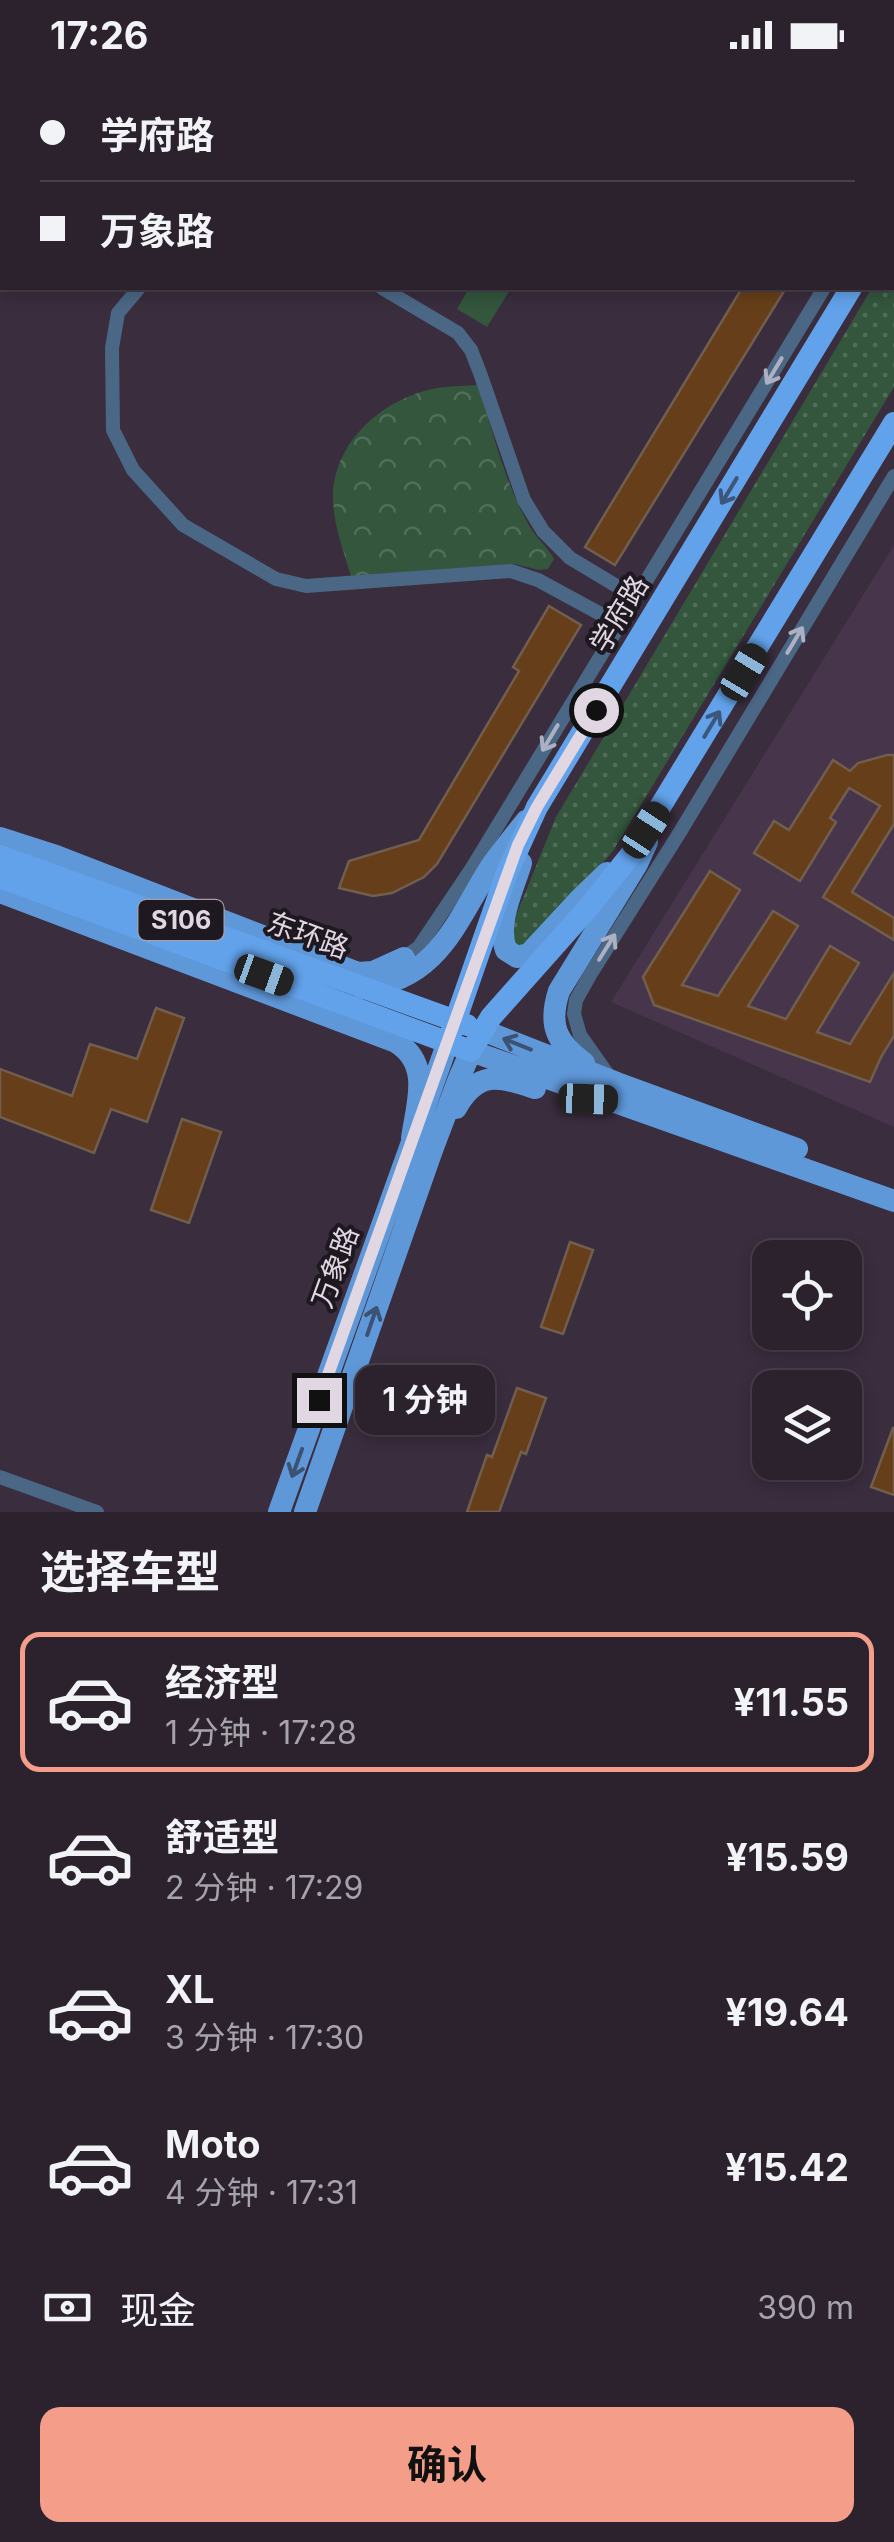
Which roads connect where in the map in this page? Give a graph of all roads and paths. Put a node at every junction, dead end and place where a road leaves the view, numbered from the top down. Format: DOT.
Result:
graph roads {
  1 [pos="137,290"];
  2 [pos="385,290"];
  3 [pos="823,290"];
  4 [pos="849,290"];
  5 [pos="894,422"];
  6 [pos="894,476"];
  7 [pos="635,597"];
  8 [pos="619,624"];
  9 [pos="537,807"];
  10 [pos="661,807"];
  11 [pos="0,838"];
  12 [pos="632,852"];
  13 [pos="0,856"];
  14 [pos="0,877"];
  15 [pos="0,892"];
  16 [pos="404,958"];
  17 [pos="362,988"];
  18 [pos="452,1032"];
  19 [pos="477,1040"];
  20 [pos="614,1092"];
  21 [pos="422,1144"];
  22 [pos="894,1184"];
  23 [pos="894,1201"];
  24 [pos="0,1477"];
  25 [pos="97,1512"];
  26 [pos="279,1512"];
  27 [pos="304,1512"];
  1 -- 8 [label="street"];
  2 -- 7 [label="street"];
  3 -- 7 [label="street, one-way"];
  4 -- 9 [label="highway, 学府路, one-way"];
  10 -- 5 [label="highway, one-way"];
  20 -- 6 [label="street, one-way"];
  7 -- 8 [label="street"];
  8 -- 16 [label="street, one-way"];
  9 -- 12 [label="main road"];
  9 -- 17 [label="main road"];
  9 -- 18 [label="highway, 学府路"];
  10 -- 12 [label="highway"];
  10 -- 20 [label="main road"];
  11 -- 16 [label="main road"];
  12 -- 19 [label="highway"];
  13 -- 17 [label="highway, 东环路 / S106"];
  14 -- 18 [label="highway, 东环路 / S106"];
  15 -- 21 [label="main road"];
  17 -- 18 [label="highway, 东环路 / S106"];
  18 -- 19 [label="highway, 东环路 / S106"];
  18 -- 21 [label="main road, 万象路"];
  19 -- 20 [label="main road, S106"];
  19 -- 21 [label="main road, 万象路"];
  20 -- 21 [label="main road"];
  20 -- 22 [label="main road, S106"];
  20 -- 23 [label="main road, S106"];
  21 -- 26 [label="main road, 万象路, one-way"];
  27 -- 21 [label="main road, 万象路, one-way"];
  24 -- 25 [label="street"];
}
